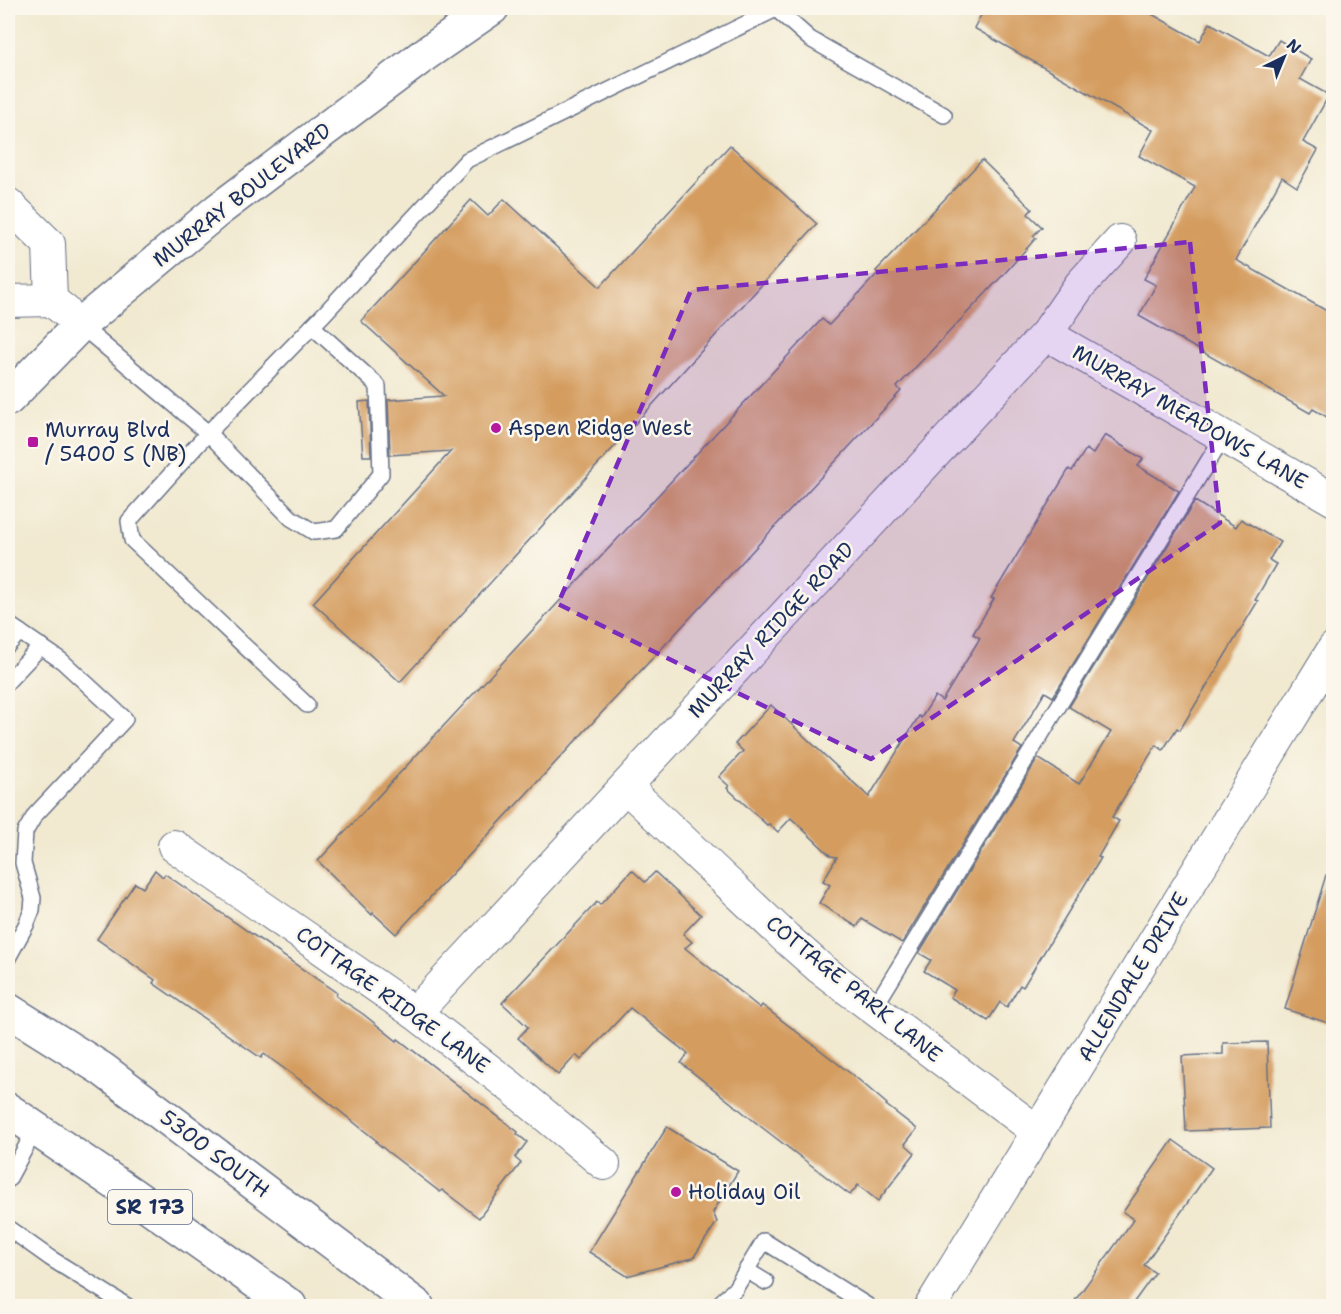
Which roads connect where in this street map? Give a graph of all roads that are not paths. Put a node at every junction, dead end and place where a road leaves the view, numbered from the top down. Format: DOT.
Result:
graph roads {
  1 [pos="492,8"];
  2 [pos="776,8"];
  3 [pos="944,115"];
  4 [pos="8,204"];
  5 [pos="1120,242"];
  6 [pos="51,300"];
  7 [pos="8,301"];
  8 [pos="80,325"];
  9 [pos="312,326"];
  10 [pos="1046,334"];
  11 [pos="8,399"];
  12 [pos="208,433"];
  13 [pos="1223,436"];
  14 [pos="1334,500"];
  15 [pos="14,628"];
  16 [pos="8,645"];
  17 [pos="40,646"];
  18 [pos="1334,648"];
  19 [pos="8,681"];
  20 [pos="307,705"];
  21 [pos="626,787"];
  22 [pos="174,846"];
  23 [pos="8,859"];
  24 [pos="23,863"];
  25 [pos="8,958"];
  26 [pos="874,1008"];
  27 [pos="8,1010"];
  28 [pos="415,1013"];
  29 [pos="8,1110"];
  30 [pos="36,1128"];
  31 [pos="1038,1132"];
  32 [pos="604,1164"];
  33 [pos="8,1180"];
  34 [pos="8,1228"];
  35 [pos="746,1270"];
  36 [pos="766,1282"];
  37 [pos="848,1301"];
  38 [pos="722,1305"];
  39 [pos="128,1306"];
  40 [pos="290,1306"];
  41 [pos="417,1306"];
  42 [pos="868,1306"];
  43 [pos="931,1306"];
  1 -- 8 [label="main road, MURRAY BOULEVARD"];
  2 -- 3 [label="lane"];
  2 -- 9 [label="lane"];
  4 -- 6 [label="street"];
  5 -- 10 [label="street, MURRAY RIDGE ROAD"];
  6 -- 7 [label="street"];
  6 -- 8 [label="street"];
  8 -- 11 [label="main road, MURRAY BOULEVARD"];
  8 -- 12 [label="lane"];
  9 -- 12 [label="lane"];
  9 -- 12 [label="lane"];
  10 -- 13 [label="street, MURRAY MEADOWS LANE"];
  10 -- 21 [label="street, MURRAY RIDGE ROAD"];
  12 -- 20 [label="lane"];
  13 -- 14 [label="street, MURRAY MEADOWS LANE"];
  13 -- 26 [label="lane"];
  15 -- 16 [label="lane"];
  15 -- 17 [label="lane"];
  17 -- 19 [label="lane"];
  17 -- 24 [label="lane"];
  18 -- 31 [label="street, ALLENDALE DRIVE"];
  21 -- 26 [label="street, COTTAGE PARK LANE"];
  21 -- 28 [label="street, MURRAY RIDGE ROAD"];
  22 -- 28 [label="street, COTTAGE RIDGE LANE"];
  23 -- 24 [label="lane"];
  24 -- 25 [label="lane"];
  26 -- 31 [label="street, COTTAGE PARK LANE"];
  27 -- 41 [label="main road, 5300 SOUTH"];
  28 -- 32 [label="street, COTTAGE RIDGE LANE"];
  29 -- 30 [label="main road, SR 173"];
  30 -- 33 [label="lane"];
  30 -- 40 [label="main road, SR 173"];
  31 -- 43 [label="street, ALLENDALE DRIVE"];
  34 -- 39 [label="lane"];
  35 -- 36 [label="lane"];
  35 -- 37 [label="lane"];
  35 -- 38 [label="lane"];
  37 -- 42 [label="lane"];
}
